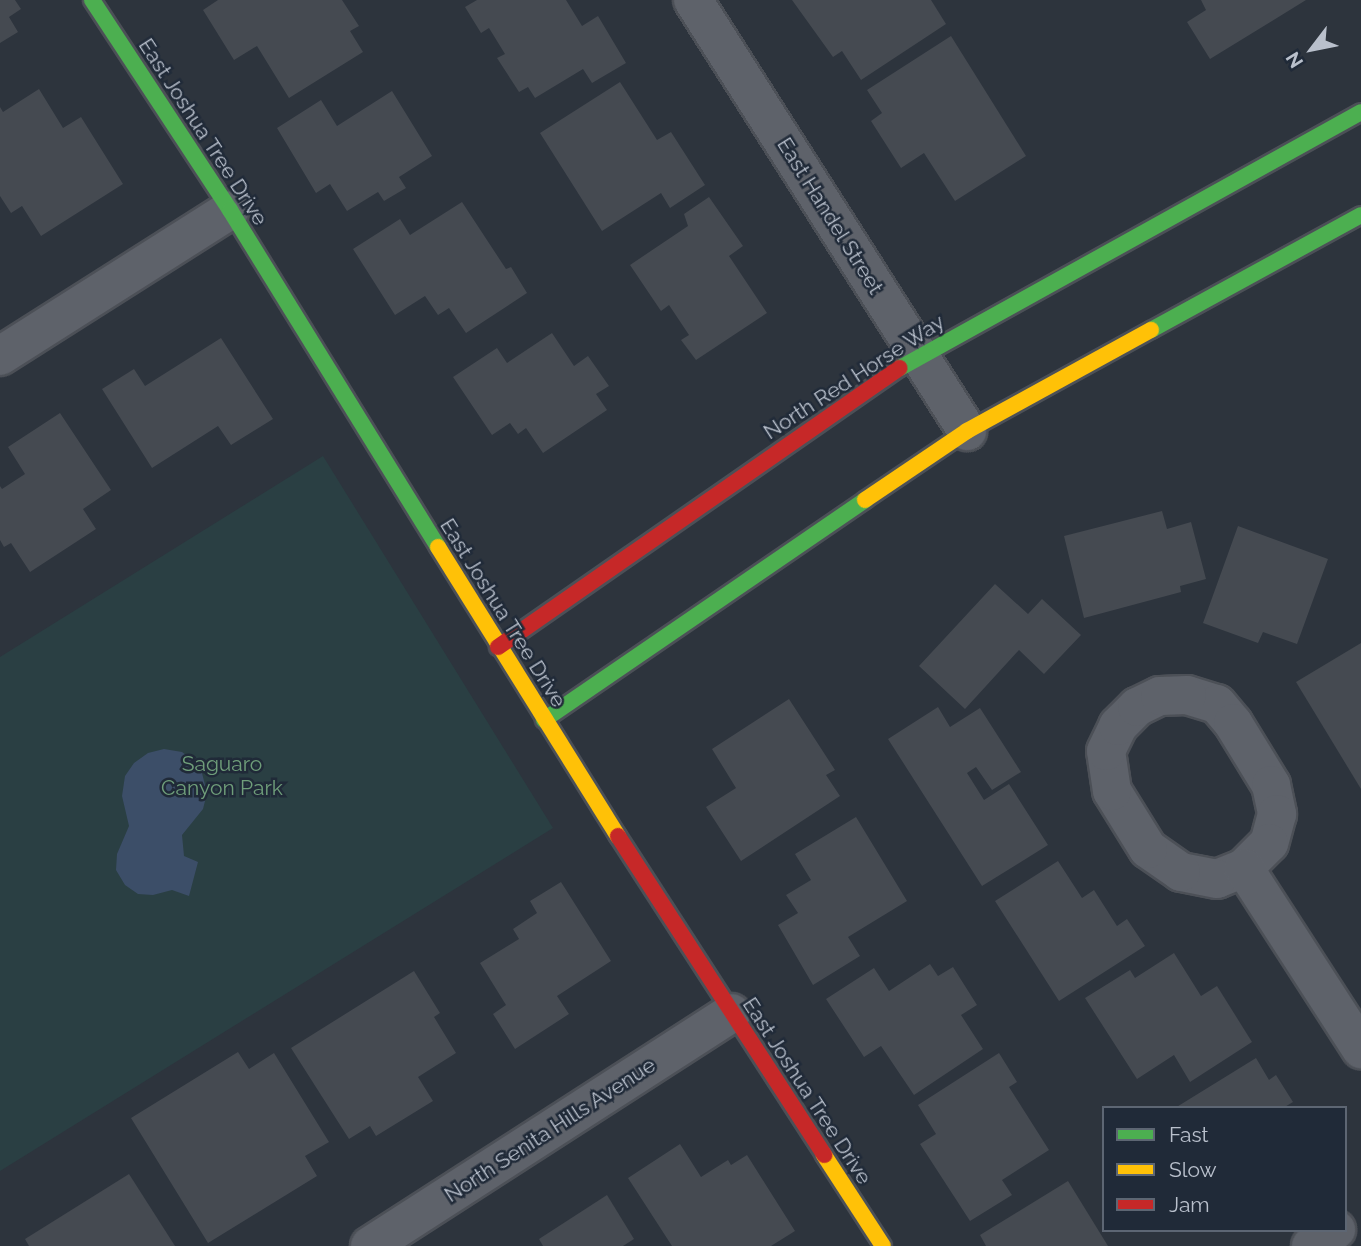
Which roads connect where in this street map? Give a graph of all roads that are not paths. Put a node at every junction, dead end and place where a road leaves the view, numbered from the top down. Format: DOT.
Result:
graph roads {
  1 [pos="92,0"];
  2 [pos="693,0"];
  3 [pos="1361,112"];
  4 [pos="230,210"];
  5 [pos="1361,215"];
  6 [pos="918,355"];
  7 [pos="0,356"];
  8 [pos="967,431"];
  9 [pos="498,647"];
  10 [pos="544,720"];
  11 [pos="1244,868"];
  12 [pos="731,1013"];
  13 [pos="1361,1049"];
  14 [pos="1333,1232"];
  15 [pos="370,1246"];
  16 [pos="883,1246"];
  17 [pos="1311,1246"];
  1 -- 4 [label="street, East Joshua Tree Drive"];
  2 -- 6 [label="street, East Handel Street"];
  3 -- 6 [label="street, North Red Horse Way"];
  4 -- 7 [label="street"];
  4 -- 9 [label="street, East Joshua Tree Drive"];
  5 -- 8 [label="street"];
  6 -- 8 [label="street, East Handel Street"];
  6 -- 9 [label="street, North Red Horse Way"];
  8 -- 10 [label="street"];
  9 -- 10 [label="street, East Joshua Tree Drive"];
  10 -- 12 [label="street, East Joshua Tree Drive"];
  11 -- 11 [label="street"];
  11 -- 13 [label="street"];
  12 -- 15 [label="street, North Senita Hills Avenue"];
  12 -- 16 [label="street, East Joshua Tree Drive"];
  14 -- 17 [label="street"];
}
